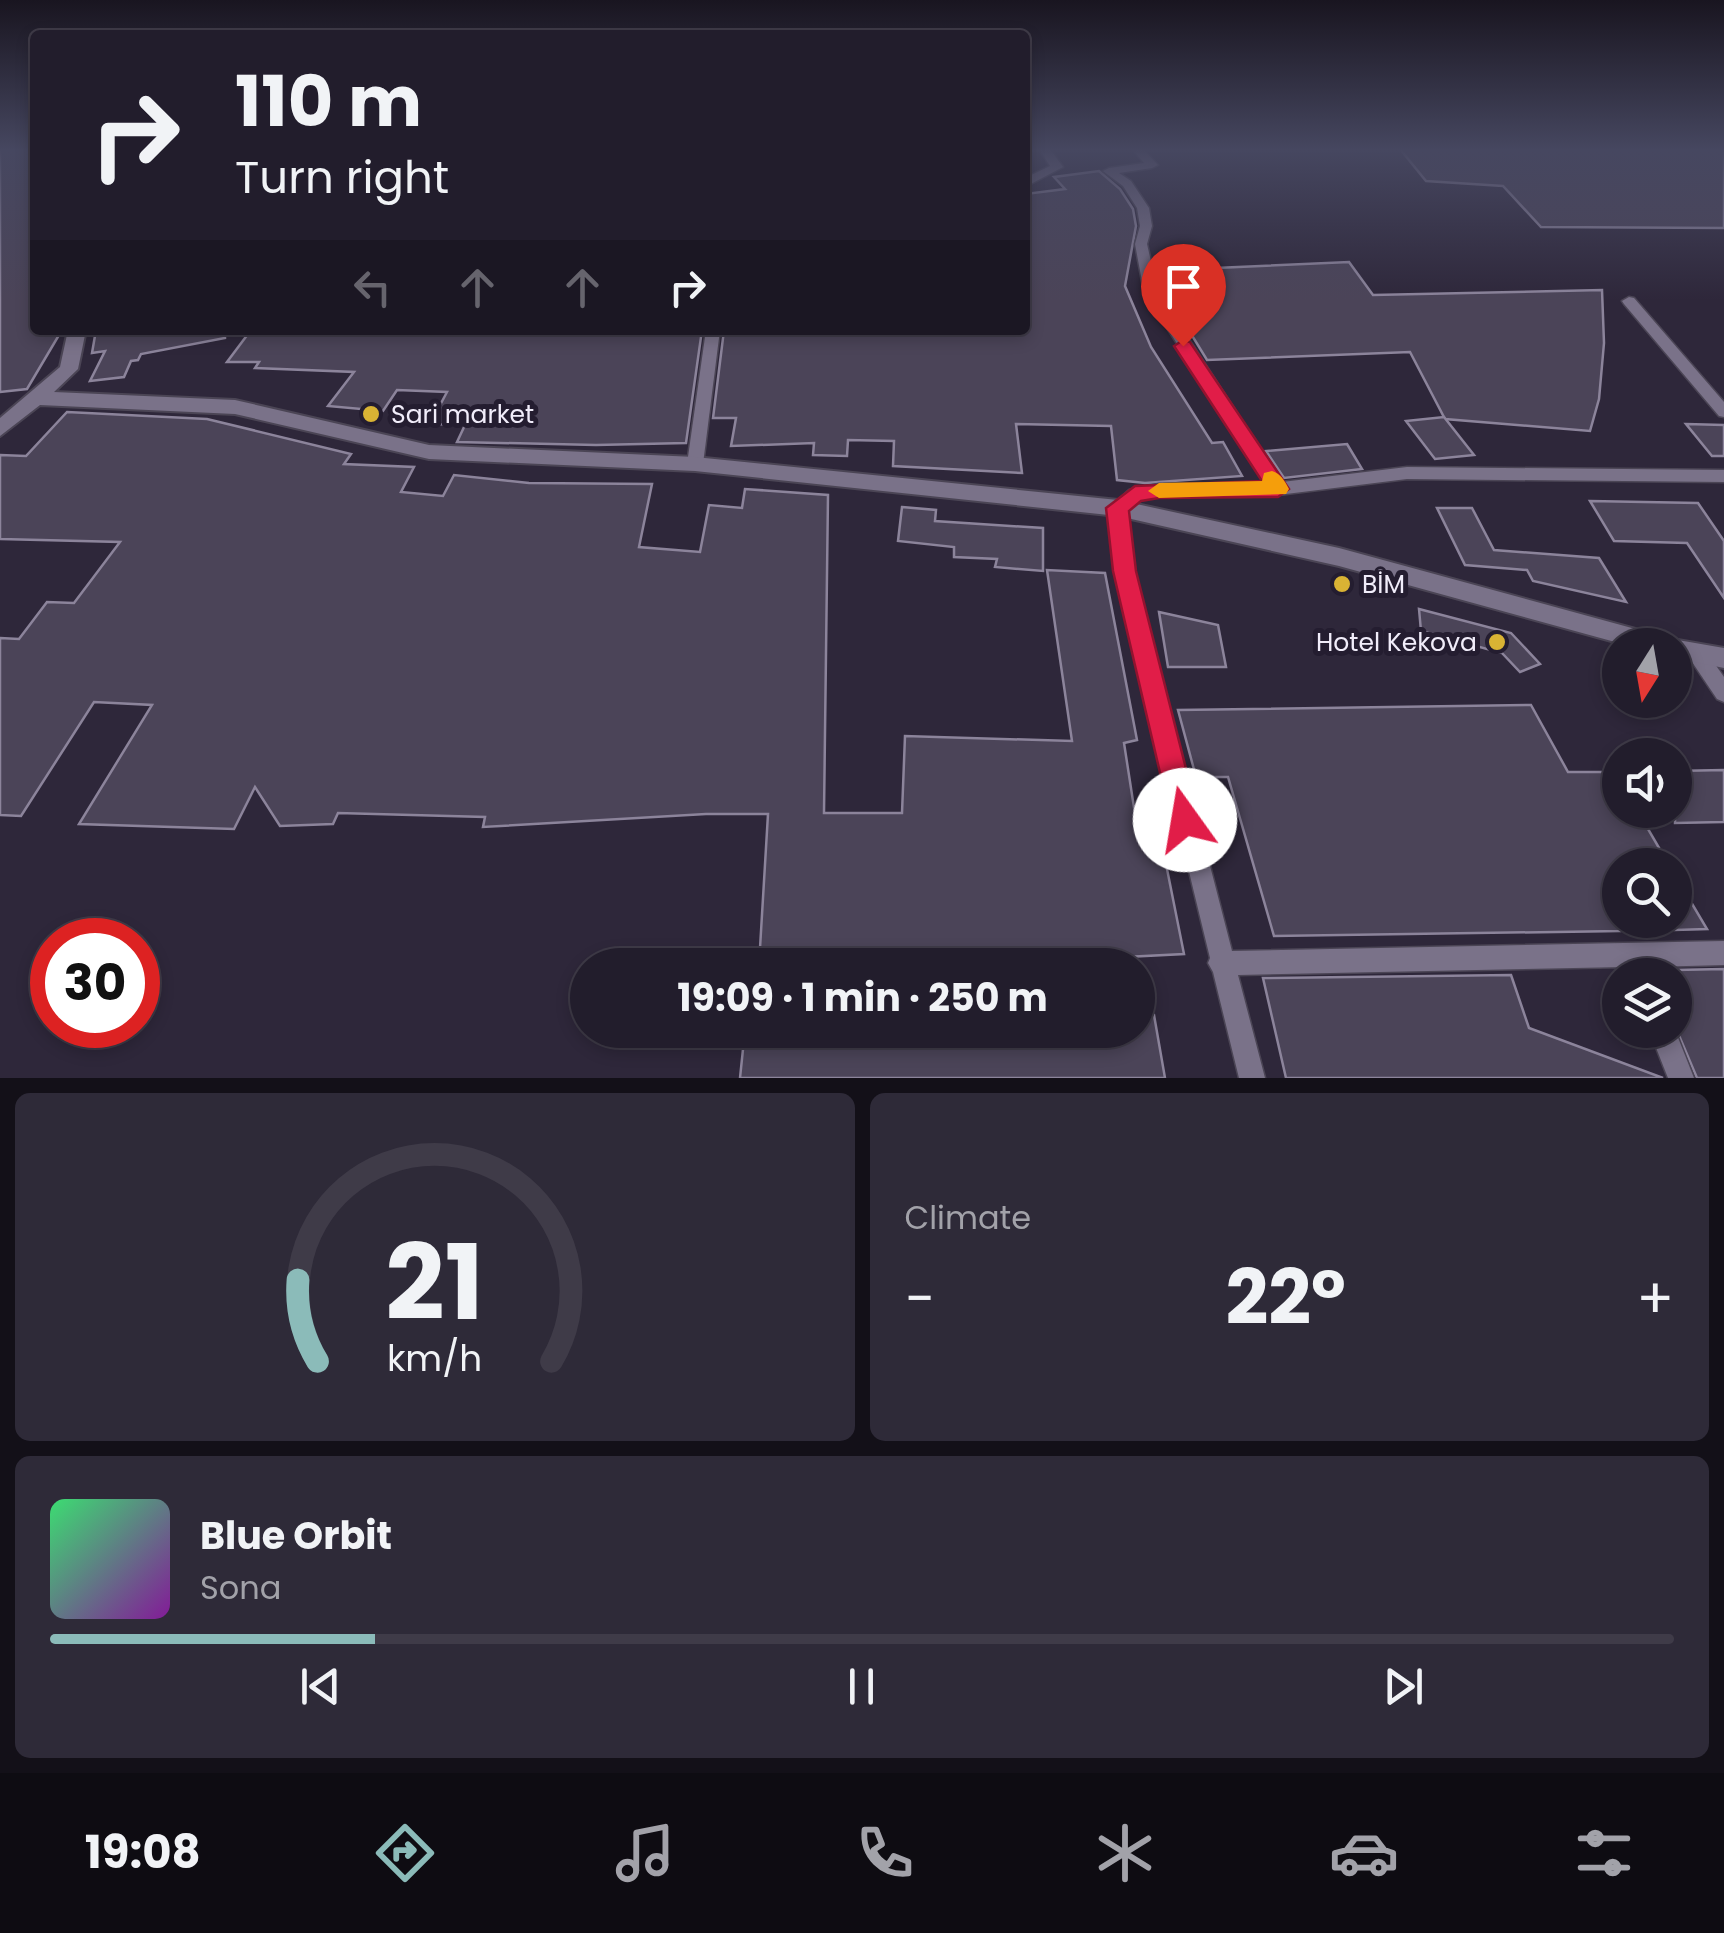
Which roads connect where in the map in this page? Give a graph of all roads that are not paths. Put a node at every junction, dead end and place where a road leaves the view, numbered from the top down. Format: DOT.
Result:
graph roads {
  1 [pos="1137,199"];
  2 [pos="1629,302"];
  3 [pos="76,335"];
  4 [pos="712,335"];
  5 [pos="39,398"];
  6 [pos="1724,412"];
  7 [pos="0,429"];
  8 [pos="695,464"];
  9 [pos="1724,476"];
  10 [pos="1278,489"];
  11 [pos="1118,508"];
  12 [pos="1602,628"];
  13 [pos="1692,652"];
  14 [pos="1724,658"];
  15 [pos="1692,659"];
  16 [pos="1724,693"];
  17 [pos="1724,954"];
  18 [pos="1692,958"];
  19 [pos="1220,963"];
  20 [pos="1602,965"];
  21 [pos="1669,1048"];
  22 [pos="1252,1078"];
  23 [pos="1681,1078"];
  1 -- 10 [label="street"];
  2 -- 6 [label="street"];
  3 -- 5 [label="street"];
  4 -- 8 [label="street"];
  5 -- 7 [label="street"];
  5 -- 8 [label="street"];
  8 -- 11 [label="street"];
  9 -- 10 [label="street"];
  10 -- 11 [label="street"];
  11 -- 12 [label="street"];
  11 -- 19 [label="street"];
  13 -- 14 [label="street"];
  15 -- 16 [label="street"];
  17 -- 18 [label="street"];
  19 -- 20 [label="street"];
  19 -- 22 [label="street"];
  21 -- 23 [label="street"];
}
